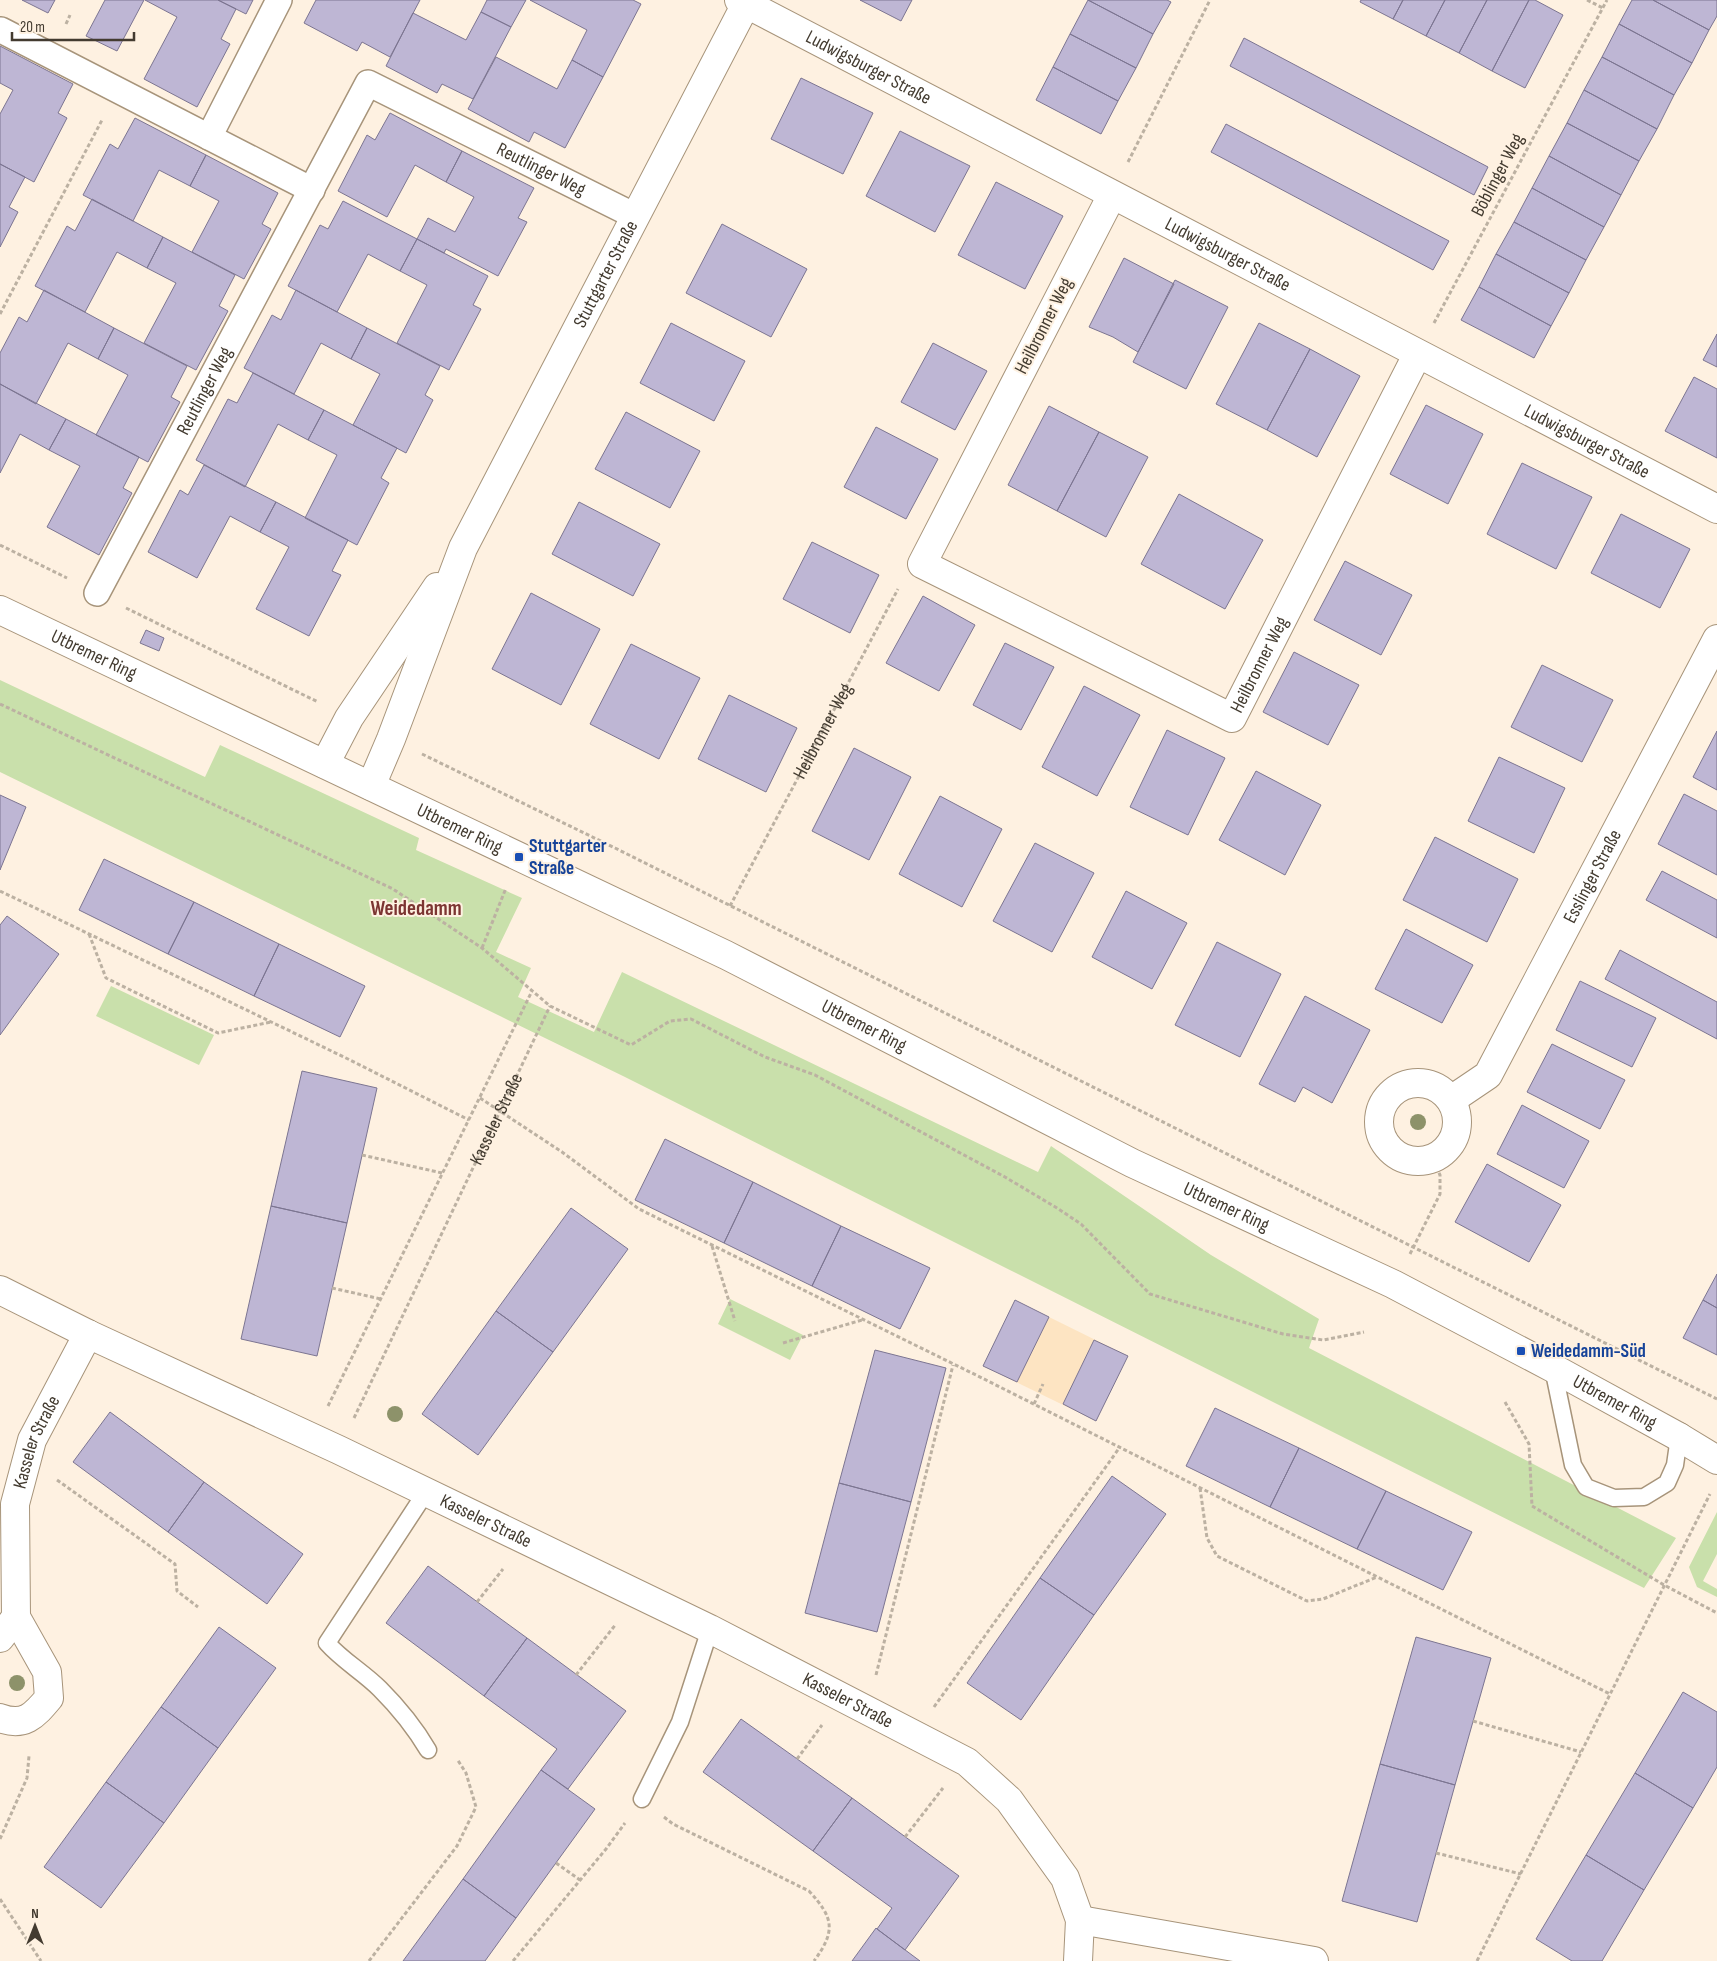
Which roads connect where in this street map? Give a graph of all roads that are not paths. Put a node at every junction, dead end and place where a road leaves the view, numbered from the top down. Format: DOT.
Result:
graph roads {
  1 [pos="279,0"];
  2 [pos="744,1"];
  3 [pos="1,30"];
  4 [pos="209,137"];
  5 [pos="312,190"];
  6 [pos="1112,194"];
  7 [pos="635,216"];
  8 [pos="1418,355"];
  9 [pos="1717,509"];
  10 [pos="463,548"];
  11 [pos="97,593"];
  12 [pos="0,610"];
  13 [pos="1717,639"];
  14 [pos="325,764"];
  15 [pos="371,786"];
  16 [pos="1450,1100"];
  17 [pos="0,1290"];
  18 [pos="88,1334"];
  19 [pos="1553,1368"];
  20 [pos="1679,1437"];
  21 [pos="1717,1460"];
  22 [pos="426,1492"];
  23 [pos="16,1617"];
  24 [pos="710,1629"];
  25 [pos="0,1638"];
  26 [pos="0,1718"];
  27 [pos="428,1750"];
  28 [pos="642,1799"];
  29 [pos="1080,1920"];
  30 [pos="1078,1961"];
  31 [pos="1314,1961"];
  1 -- 4 [label="street"];
  2 -- 6 [label="street, Ludwigsburger Straße"];
  2 -- 7 [label="street, Stuttgarter Straße"];
  3 -- 4 [label="street"];
  4 -- 5 [label="street"];
  5 -- 7 [label="street, Reutlinger Weg"];
  5 -- 11 [label="street, Reutlinger Weg"];
  6 -- 8 [label="street, Ludwigsburger Straße"];
  6 -- 8 [label="street, Heilbronner Weg"];
  7 -- 10 [label="street, Stuttgarter Straße"];
  8 -- 9 [label="street, Ludwigsburger Straße"];
  10 -- 14 [label="street, Stuttgarter Straße"];
  10 -- 15 [label="street, Stuttgarter Straße"];
  12 -- 14 [label="street, Utbremer Ring"];
  13 -- 16 [label="street, Esslinger Straße"];
  14 -- 15 [label="street, Utbremer Ring"];
  15 -- 19 [label="street, Utbremer Ring"];
  16 -- 16 [label="street"];
  17 -- 18 [label="street, Kasseler Straße"];
  18 -- 22 [label="street, Kasseler Straße"];
  18 -- 23 [label="street, Kasseler Straße"];
  19 -- 20 [label="street, Utbremer Ring"];
  19 -- 20 [label="lane"];
  20 -- 21 [label="street, Utbremer Ring"];
  22 -- 24 [label="street, Kasseler Straße"];
  22 -- 27 [label="lane"];
  23 -- 25 [label="street"];
  23 -- 26 [label="street, Kasseler Straße"];
  24 -- 28 [label="lane"];
  24 -- 29 [label="street, Kasseler Straße"];
  29 -- 30 [label="street"];
  29 -- 31 [label="street"];
}
